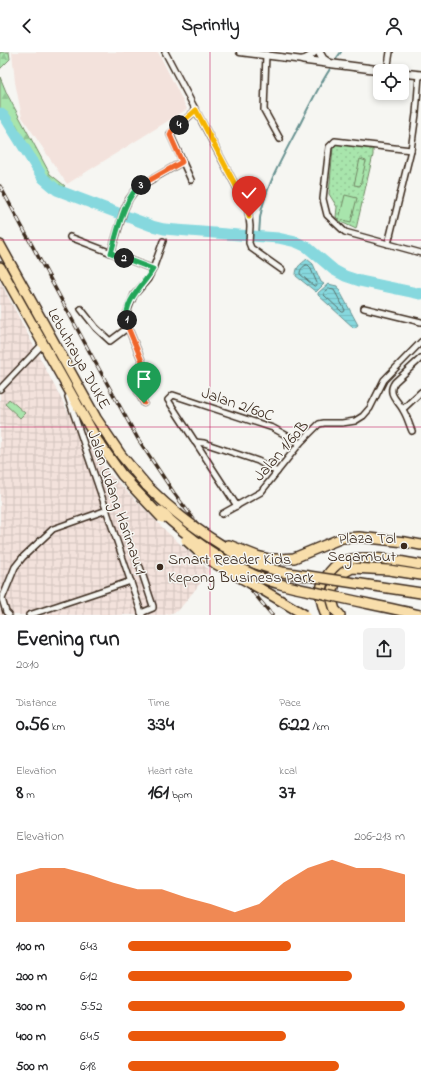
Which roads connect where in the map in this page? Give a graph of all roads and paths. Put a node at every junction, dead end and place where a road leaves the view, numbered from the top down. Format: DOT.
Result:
graph roads {
  1 [pos="165,52"];
  2 [pos="240,52"];
  3 [pos="315,52"];
  4 [pos="319,52"];
  5 [pos="390,52"];
  6 [pos="266,54"];
  7 [pos="303,60"];
  8 [pos="329,63"];
  9 [pos="388,64"];
  10 [pos="373,69"];
  11 [pos="409,74"];
  12 [pos="420,75"];
  13 [pos="196,110"];
  14 [pos="280,139"];
  15 [pos="411,150"];
  16 [pos="182,162"];
  17 [pos="191,180"];
  18 [pos="70,237"];
  19 [pos="163,242"];
  20 [pos="388,244"];
  21 [pos="0,245"];
  22 [pos="111,253"];
  23 [pos="421,253"];
  24 [pos="0,267"];
  25 [pos="153,269"];
  26 [pos="282,270"];
  27 [pos="0,271"];
  28 [pos="364,308"];
  29 [pos="81,309"];
  30 [pos="421,322"];
  31 [pos="127,325"];
  32 [pos="421,342"];
  33 [pos="41,346"];
  34 [pos="421,358"];
  35 [pos="384,380"];
  36 [pos="392,387"];
  37 [pos="0,389"];
  38 [pos="421,392"];
  39 [pos="144,403"];
  40 [pos="403,409"];
  41 [pos="412,431"];
  42 [pos="195,442"];
  43 [pos="300,443"];
  44 [pos="277,472"];
  45 [pos="130,484"];
  46 [pos="237,506"];
  47 [pos="107,510"];
  48 [pos="222,514"];
  49 [pos="421,545"];
  50 [pos="223,546"];
  51 [pos="421,565"];
  52 [pos="140,567"];
  53 [pos="421,575"];
  54 [pos="131,581"];
  55 [pos="421,593"];
  56 [pos="142,614"];
  57 [pos="10,615"];
  58 [pos="29,615"];
  59 [pos="305,615"];
  60 [pos="326,615"];
  61 [pos="340,615"];
  62 [pos="420,615"];
  1 -- 13 [label="street"];
  2 -- 6 [label="street"];
  3 -- 7 [label="street"];
  4 -- 8 [label="main road"];
  5 -- 9 [label="street"];
  6 -- 7 [label="street"];
  6 -- 14 [label="street"];
  7 -- 8 [label="main road"];
  8 -- 10 [label="main road"];
  11 -- 12 [label="main road"];
  12 -- 15 [label="street"];
  13 -- 16 [label="street"];
  13 -- 26 [label="street"];
  15 -- 20 [label="street"];
  15 -- 20 [label="street"];
  16 -- 17 [label="street"];
  16 -- 22 [label="street"];
  18 -- 22 [label="street"];
  19 -- 25 [label="street"];
  20 -- 23 [label="street"];
  21 -- 50 [label="highway, Lebuhraya DUKE, bridge"];
  22 -- 25 [label="street"];
  24 -- 45 [label="highway, Lebuhraya DUKE"];
  25 -- 31 [label="street"];
  27 -- 33 [label="street, Jalan Udang Harimau 1"];
  28 -- 30 [label="street"];
  29 -- 31 [label="street"];
  31 -- 39 [label="street"];
  32 -- 35 [label="street, Jalan 1/60B"];
  33 -- 37 [label="street"];
  33 -- 47 [label="street, Jalan Udang Harimau 1"];
  34 -- 36 [label="street"];
  35 -- 36 [label="street"];
  35 -- 43 [label="street, Jalan 1/60B"];
  36 -- 40 [label="street"];
  38 -- 40 [label="street"];
  40 -- 41 [label="street"];
  42 -- 43 [label="street, Jalan 2/60C"];
  42 -- 44 [label="street"];
  42 -- 46 [label="street"];
  43 -- 44 [label="street, Jalan 1/60B"];
  44 -- 46 [label="street, Jalan 1/60B"];
  45 -- 59 [label="highway, bridge"];
  45 -- 62 [label="highway, Lebuhraya DUKE, bridge"];
  46 -- 48 [label="street, Jalan 1/60B"];
  47 -- 54 [label="street, Jalan Udang Harimau 1"];
  47 -- 57 [label="street"];
  49 -- 50 [label="highway"];
  50 -- 55 [label="highway, Lebuhraya DUKE, bridge"];
  51 -- 60 [label="highway"];
  52 -- 56 [label="street"];
  53 -- 61 [label="highway"];
  54 -- 56 [label="street, Jalan Udang Harimau 1"];
  54 -- 58 [label="street"];
}
